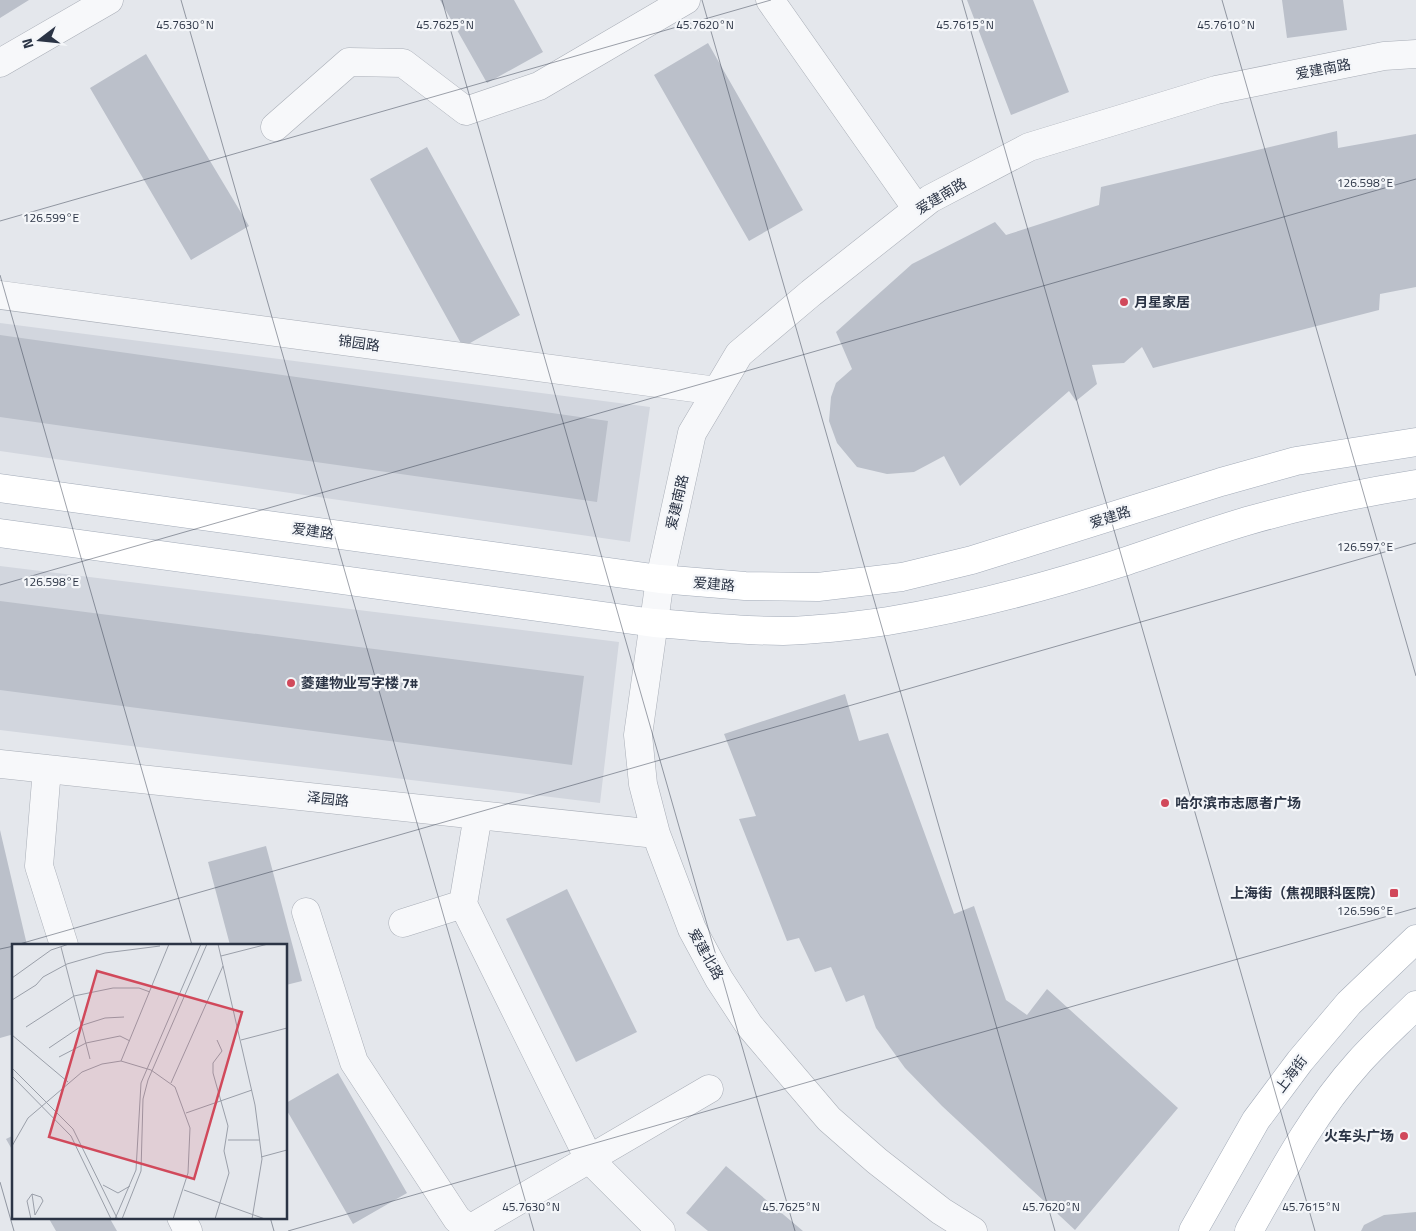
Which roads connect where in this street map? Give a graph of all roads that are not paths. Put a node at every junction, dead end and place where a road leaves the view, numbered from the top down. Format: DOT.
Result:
graph roads {
  1 [pos="109,0"];
  2 [pos="686,0"];
  3 [pos="770,0"];
  4 [pos="1416,54"];
  5 [pos="0,63"];
  6 [pos="275,127"];
  7 [pos="917,209"];
  8 [pos="0,295"];
  9 [pos="718,391"];
  10 [pos="1416,442"];
  11 [pos="1416,484"];
  12 [pos="0,488"];
  13 [pos="0,533"];
  14 [pos="660,579"];
  15 [pos="654,623"];
  16 [pos="0,764"];
  17 [pos="48,769"];
  18 [pos="478,815"];
  19 [pos="656,834"];
  20 [pos="463,904"];
  21 [pos="306,912"];
  22 [pos="403,923"];
  23 [pos="1416,939"];
  24 [pos="64,944"];
  25 [pos="1416,1005"];
  26 [pos="709,1088"];
  27 [pos="589,1159"];
  28 [pos="182,1218"];
  29 [pos="937,1221"];
  30 [pos="469,1230"];
  31 [pos="188,1231"];
  32 [pos="661,1231"];
  33 [pos="973,1231"];
  34 [pos="1193,1231"];
  35 [pos="1249,1231"];
  1 -- 5 [label="street"];
  2 -- 6 [label="street"];
  3 -- 7 [label="street"];
  4 -- 7 [label="street, 爱建南路"];
  7 -- 9 [label="street, 爱建南路"];
  8 -- 9 [label="street, 锦园路"];
  9 -- 14 [label="street, 爱建南路"];
  10 -- 14 [label="main road, 爱建路"];
  11 -- 15 [label="main road"];
  12 -- 14 [label="main road, 爱建路"];
  13 -- 15 [label="main road"];
  14 -- 15 [label="street, 爱建北路"];
  15 -- 19 [label="street, 爱建北路"];
  16 -- 17 [label="street, 泽园路"];
  17 -- 18 [label="street, 泽园路"];
  17 -- 24 [label="street"];
  18 -- 19 [label="street, 泽园路"];
  18 -- 20 [label="street"];
  19 -- 29 [label="street, 爱建北路"];
  20 -- 22 [label="street"];
  20 -- 27 [label="street"];
  21 -- 30 [label="street"];
  23 -- 34 [label="main road, 上海街"];
  25 -- 35 [label="main road"];
  26 -- 27 [label="street"];
  27 -- 30 [label="street"];
  27 -- 32 [label="street"];
  28 -- 31 [label="street"];
  29 -- 33 [label="street, 爱建北路"];
}
